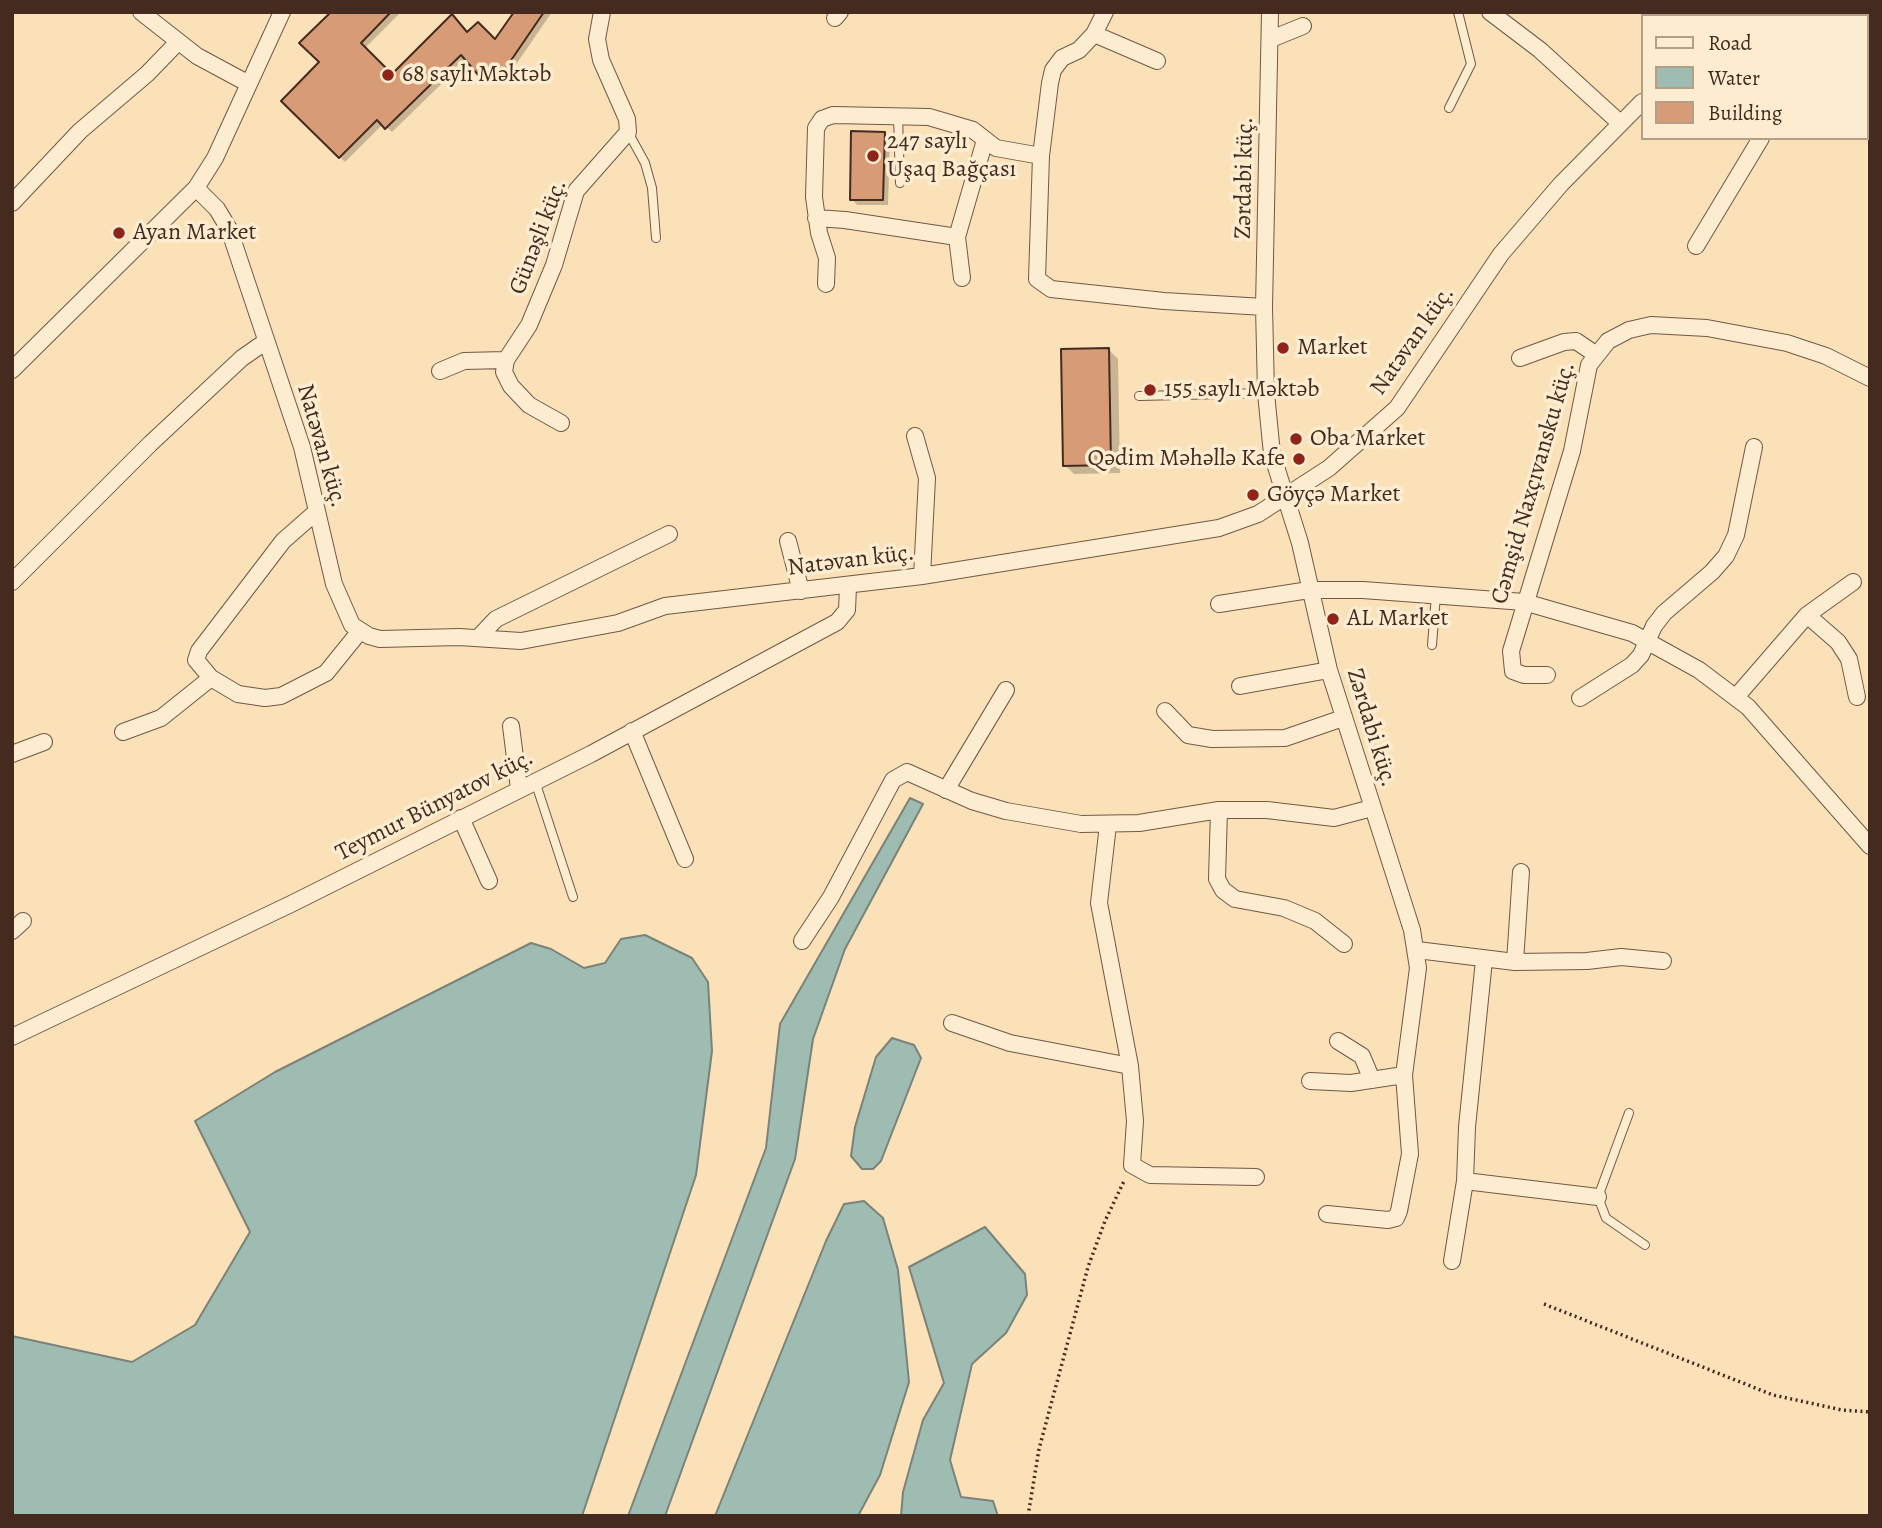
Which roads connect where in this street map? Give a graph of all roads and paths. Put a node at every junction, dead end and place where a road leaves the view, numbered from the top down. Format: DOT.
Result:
graph roads {
  1 [pos="141,12"];
  2 [pos="282,12"];
  3 [pos="602,12"];
  4 [pos="1104,12"];
  5 [pos="1270,12"];
  6 [pos="1458,12"];
  7 [pos="1490,12"];
  8 [pos="1303,26"];
  9 [pos="1094,34"];
  10 [pos="1271,39"];
  11 [pos="178,42"];
  12 [pos="1157,61"];
  13 [pos="249,83"];
  14 [pos="1640,104"];
  15 [pos="1449,108"];
  16 [pos="898,115"];
  17 [pos="1620,123"];
  18 [pos="628,132"];
  19 [pos="985,140"];
  20 [pos="1760,140"];
  21 [pos="1041,156"];
  22 [pos="900,183"];
  23 [pos="196,188"];
  24 [pos="12,203"];
  25 [pos="816,218"];
  26 [pos="957,237"];
  27 [pos="656,239"];
  28 [pos="1696,246"];
  29 [pos="962,278"];
  30 [pos="825,284"];
  31 [pos="1265,307"];
  32 [pos="265,342"];
  33 [pos="1595,354"];
  34 [pos="1520,358"];
  35 [pos="506,360"];
  36 [pos="12,370"];
  37 [pos="440,371"];
  38 [pos="1870,378"];
  39 [pos="1266,393"];
  40 [pos="1139,396"];
  41 [pos="561,423"];
  42 [pos="915,436"];
  43 [pos="1754,447"];
  44 [pos="1284,499"];
  45 [pos="316,512"];
  46 [pos="668,534"];
  47 [pos="788,541"];
  48 [pos="922,576"];
  49 [pos="12,582"];
  50 [pos="1853,582"];
  51 [pos="848,587"];
  52 [pos="1309,590"];
  53 [pos="801,591"];
  54 [pos="1436,595"];
  55 [pos="1524,602"];
  56 [pos="1219,604"];
  57 [pos="1807,615"];
  58 [pos="359,631"];
  59 [pos="478,638"];
  60 [pos="1646,640"];
  61 [pos="1432,645"];
  62 [pos="1329,670"];
  63 [pos="1547,675"];
  64 [pos="211,678"];
  65 [pos="1240,686"];
  66 [pos="1006,690"];
  67 [pos="1736,697"];
  68 [pos="1857,697"];
  69 [pos="1580,698"];
  70 [pos="1165,711"];
  71 [pos="1343,718"];
  72 [pos="511,726"];
  73 [pos="632,731"];
  74 [pos="123,732"];
  75 [pos="44,742"];
  76 [pos="12,754"];
  77 [pos="535,781"];
  78 [pos="519,789"];
  79 [pos="946,790"];
  80 [pos="1372,808"];
  81 [pos="1219,810"];
  82 [pos="461,818"];
  83 [pos="1108,825"];
  84 [pos="1870,846"];
  85 [pos="685,859"];
  86 [pos="1521,872"];
  87 [pos="489,881"];
  88 [pos="573,897"];
  89 [pos="802,941"];
  90 [pos="1344,944"];
  91 [pos="1417,950"];
  92 [pos="1484,960"];
  93 [pos="1663,961"];
  94 [pos="1515,962"];
  95 [pos="952,1023"];
  96 [pos="12,1037"];
  97 [pos="1338,1041"];
  98 [pos="1130,1066"];
  99 [pos="1404,1075"];
  100 [pos="1372,1080"];
  101 [pos="1310,1081"];
  102 [pos="1629,1113"];
  103 [pos="1132,1165"];
  104 [pos="1256,1177"];
  105 [pos="1465,1181"];
  106 [pos="1598,1196"];
  107 [pos="1327,1214"];
  108 [pos="1645,1245"];
  109 [pos="1452,1261"];
  110 [pos="1544,1304"];
  111 [pos="1870,1412"];
  112 [pos="1028,1516"];
  1 -- 11 [label="street"];
  2 -- 13 [label="street"];
  3 -- 18 [label="street"];
  4 -- 9 [label="street"];
  5 -- 10 [label="street, Zərdabi küç."];
  6 -- 15 [label="lane"];
  7 -- 17 [label="street"];
  8 -- 10 [label="street"];
  9 -- 12 [label="street"];
  9 -- 21 [label="street"];
  10 -- 31 [label="street, Zərdabi küç."];
  11 -- 13 [label="street"];
  11 -- 24 [label="street"];
  13 -- 23 [label="street"];
  14 -- 17 [label="street, Natəvan küç."];
  16 -- 19 [label="street"];
  16 -- 22 [label="lane"];
  16 -- 25 [label="street"];
  17 -- 44 [label="street, Natəvan küç."];
  18 -- 27 [label="lane"];
  18 -- 35 [label="street, Günəşli küç."];
  19 -- 21 [label="street"];
  19 -- 26 [label="street"];
  20 -- 28 [label="street"];
  21 -- 31 [label="street"];
  23 -- 32 [label="street, Natəvan küç."];
  23 -- 36 [label="street"];
  25 -- 26 [label="street"];
  25 -- 30 [label="street"];
  26 -- 29 [label="street"];
  31 -- 39 [label="street, Zərdabi küç."];
  32 -- 45 [label="street, Natəvan küç."];
  32 -- 49 [label="street"];
  33 -- 34 [label="street"];
  33 -- 38 [label="street, Cəmşid Naxçıvansku küç."];
  33 -- 55 [label="street, Cəmşid Naxçıvansku küç."];
  35 -- 37 [label="street"];
  35 -- 41 [label="street"];
  39 -- 40 [label="lane"];
  39 -- 44 [label="street, Zərdabi küç."];
  42 -- 48 [label="street"];
  43 -- 60 [label="street"];
  44 -- 48 [label="street, Natəvan küç."];
  44 -- 52 [label="street, Zərdabi küç."];
  45 -- 58 [label="street, Natəvan küç."];
  45 -- 64 [label="street"];
  46 -- 59 [label="street"];
  47 -- 53 [label="street"];
  48 -- 51 [label="street, Natəvan küç."];
  50 -- 57 [label="street"];
  51 -- 53 [label="street, Natəvan küç."];
  51 -- 73 [label="street, Teymur Bünyatov küç."];
  52 -- 54 [label="street"];
  52 -- 56 [label="street"];
  52 -- 62 [label="street, Zərdabi küç."];
  53 -- 59 [label="street, Natəvan küç."];
  54 -- 55 [label="street"];
  54 -- 61 [label="lane"];
  55 -- 60 [label="street"];
  55 -- 63 [label="street, Cəmşid Naxçıvansku küç."];
  57 -- 67 [label="street"];
  57 -- 68 [label="street"];
  58 -- 59 [label="street, Natəvan küç."];
  58 -- 64 [label="street"];
  60 -- 67 [label="street"];
  60 -- 69 [label="street"];
  62 -- 65 [label="street"];
  62 -- 71 [label="street, Zərdabi küç."];
  64 -- 74 [label="street"];
  66 -- 79 [label="street"];
  67 -- 84 [label="street"];
  70 -- 71 [label="street"];
  71 -- 80 [label="street, Zərdabi küç."];
  72 -- 78 [label="street"];
  73 -- 77 [label="street, Teymur Bünyatov küç."];
  73 -- 85 [label="street"];
  75 -- 76 [label="street"];
  77 -- 78 [label="street, Teymur Bünyatov küç."];
  77 -- 88 [label="lane"];
  78 -- 82 [label="street, Teymur Bünyatov küç."];
  79 -- 83 [label="street"];
  79 -- 89 [label="street"];
  80 -- 81 [label="street"];
  80 -- 91 [label="street, Zərdabi küç."];
  81 -- 83 [label="street"];
  81 -- 90 [label="street"];
  82 -- 87 [label="street"];
  82 -- 96 [label="street, Teymur Bünyatov küç."];
  83 -- 98 [label="street"];
  86 -- 94 [label="street"];
  91 -- 92 [label="street"];
  91 -- 99 [label="street, Zərdabi küç."];
  92 -- 94 [label="street"];
  92 -- 105 [label="street"];
  93 -- 94 [label="street"];
  95 -- 98 [label="street"];
  97 -- 100 [label="street"];
  98 -- 103 [label="street"];
  99 -- 100 [label="street"];
  99 -- 107 [label="street, Zərdabi küç."];
  100 -- 101 [label="street"];
  102 -- 106 [label="lane"];
  103 -- 104 [label="street"];
  103 -- 112 [label="path"];
  105 -- 106 [label="street"];
  105 -- 109 [label="street"];
  106 -- 108 [label="lane"];
  110 -- 111 [label="path"];
}
